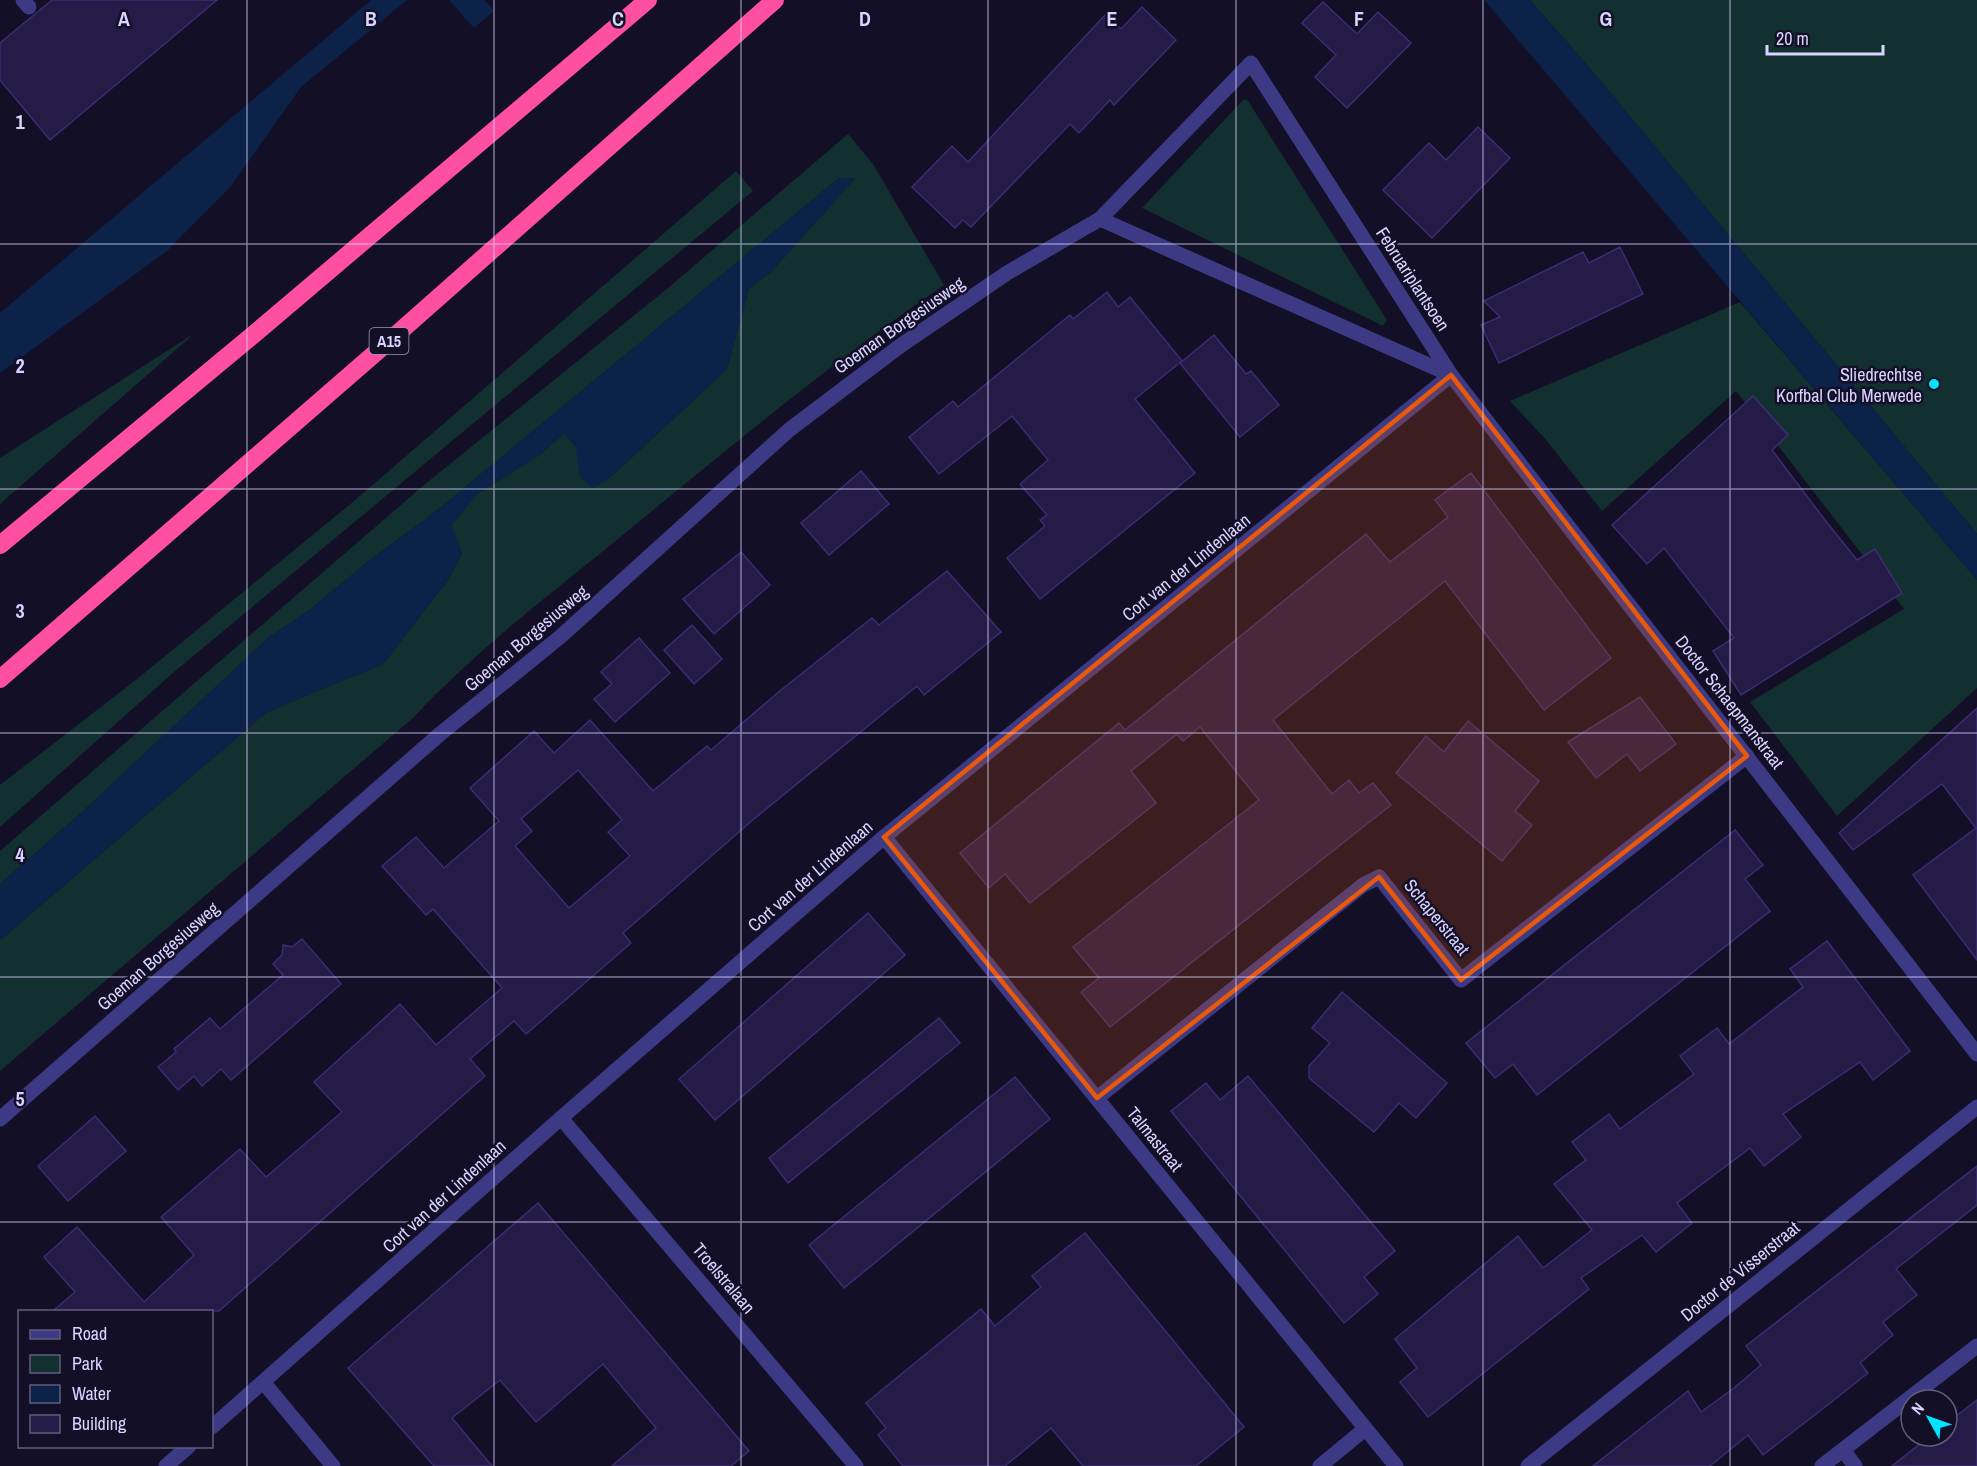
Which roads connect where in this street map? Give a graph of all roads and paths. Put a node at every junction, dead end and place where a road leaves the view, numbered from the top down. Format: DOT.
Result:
graph roads {
  1 [pos="648,0"];
  2 [pos="774,0"];
  3 [pos="1100,219"];
  4 [pos="1451,375"];
  5 [pos="0,545"];
  6 [pos="0,679"];
  7 [pos="1747,756"];
  8 [pos="884,837"];
  9 [pos="1977,1054"];
  10 [pos="1096,1098"];
  11 [pos="1977,1107"];
  12 [pos="561,1118"];
  13 [pos="0,1119"];
  14 [pos="1977,1346"];
  15 [pos="264,1383"];
  16 [pos="213,1426"];
  17 [pos="1365,1428"];
  18 [pos="187,1448"];
  19 [pos="1843,1450"];
  20 [pos="166,1466"];
  21 [pos="333,1466"];
  22 [pos="856,1466"];
  23 [pos="1320,1466"];
  24 [pos="1396,1466"];
  25 [pos="1528,1466"];
  26 [pos="1822,1466"];
  27 [pos="1855,1466"];
  1 -- 5 [label="highway"];
  2 -- 6 [label="highway, A15"];
  3 -- 4 [label="street"];
  3 -- 4 [label="street, Februariplantsoen"];
  3 -- 13 [label="street, Goeman Borgesiusweg"];
  4 -- 7 [label="street, Doctor Schaepmanstraat"];
  4 -- 8 [label="street, Cort van der Lindenlaan"];
  7 -- 9 [label="street, Doctor Schaepmanstraat"];
  7 -- 10 [label="street, Schaperstraat"];
  8 -- 10 [label="street, Talmastraat"];
  8 -- 12 [label="street, Cort van der Lindenlaan"];
  10 -- 17 [label="street, Talmastraat"];
  11 -- 25 [label="street, Doctor de Visserstraat"];
  12 -- 15 [label="street, Cort van der Lindenlaan"];
  12 -- 22 [label="street, Troelstralaan"];
  14 -- 19 [label="street"];
  15 -- 16 [label="street, Cort van der Lindenlaan"];
  15 -- 21 [label="street"];
  17 -- 23 [label="street"];
  17 -- 24 [label="street, Talmastraat"];
  18 -- 20 [label="street"];
  19 -- 26 [label="street"];
  19 -- 27 [label="street"];
}
